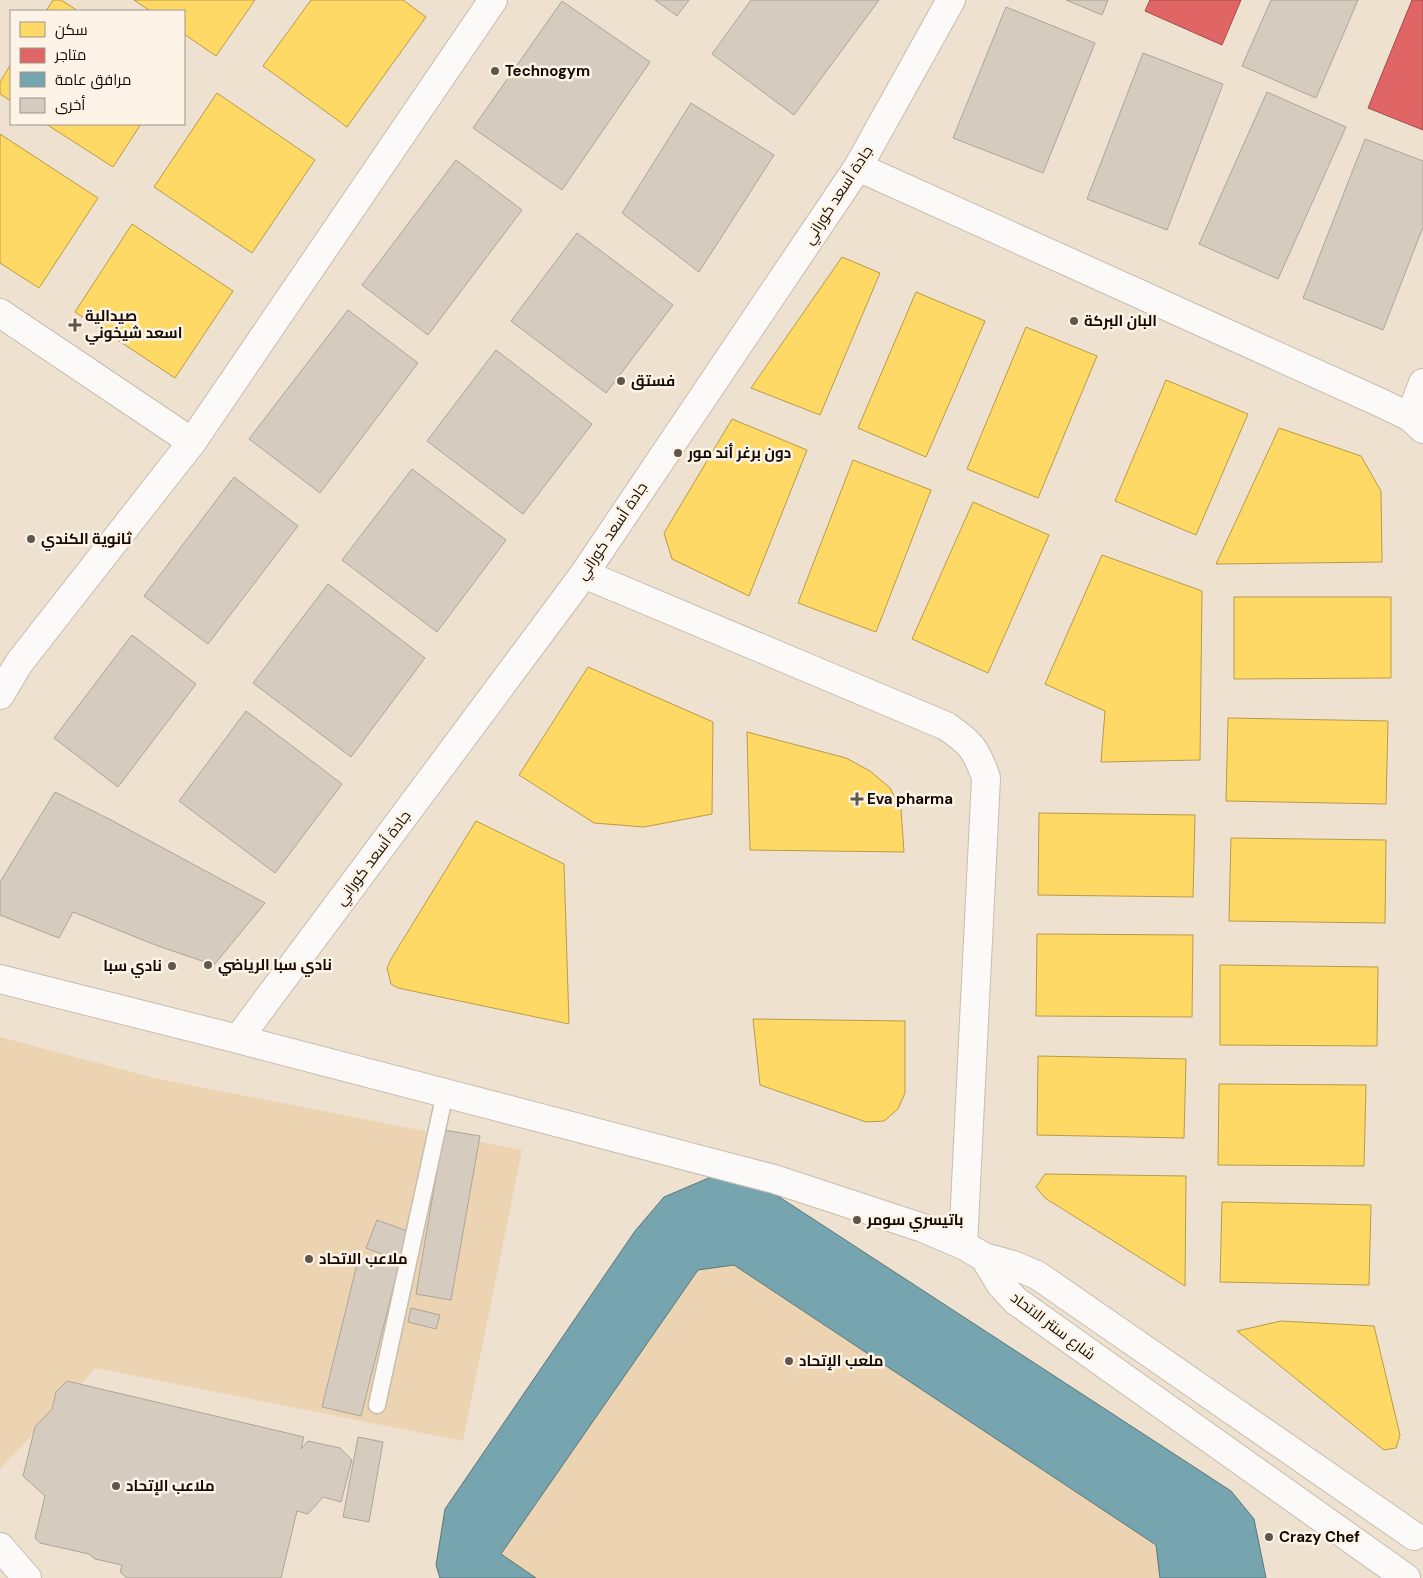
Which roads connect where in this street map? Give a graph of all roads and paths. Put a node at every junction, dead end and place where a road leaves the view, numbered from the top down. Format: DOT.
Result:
graph roads {
  1 [pos="493,0"];
  2 [pos="951,0"];
  3 [pos="858,167"];
  4 [pos="0,313"];
  5 [pos="1423,383"];
  6 [pos="1417,423"];
  7 [pos="192,442"];
  8 [pos="584,574"];
  9 [pos="10,671"];
  10 [pos="0,695"];
  11 [pos="0,979"];
  12 [pos="238,1039"];
  13 [pos="444,1093"];
  14 [pos="973,1251"];
  15 [pos="377,1405"];
  16 [pos="1418,1527"];
  17 [pos="0,1547"];
  18 [pos="27,1578"];
  19 [pos="1406,1578"];
  20 [pos="1414,1578"];
  1 -- 7 [label="street"];
  2 -- 3 [label="street, جادة أسعد كوراني"];
  3 -- 6 [label="street"];
  3 -- 8 [label="street, جادة أسعد كوراني"];
  4 -- 7 [label="street"];
  5 -- 6 [label="street"];
  7 -- 9 [label="street"];
  8 -- 12 [label="street, جادة أسعد كوراني"];
  8 -- 14 [label="street"];
  9 -- 10 [label="street"];
  11 -- 12 [label="street"];
  12 -- 13 [label="street"];
  13 -- 14 [label="street"];
  13 -- 15 [label="lane"];
  14 -- 16 [label="street, شارع سنتر الاتحاد"];
  14 -- 19 [label="street, شارع سنتر الاتحاد"];
  16 -- 20 [label="street"];
  17 -- 18 [label="street"];
}
